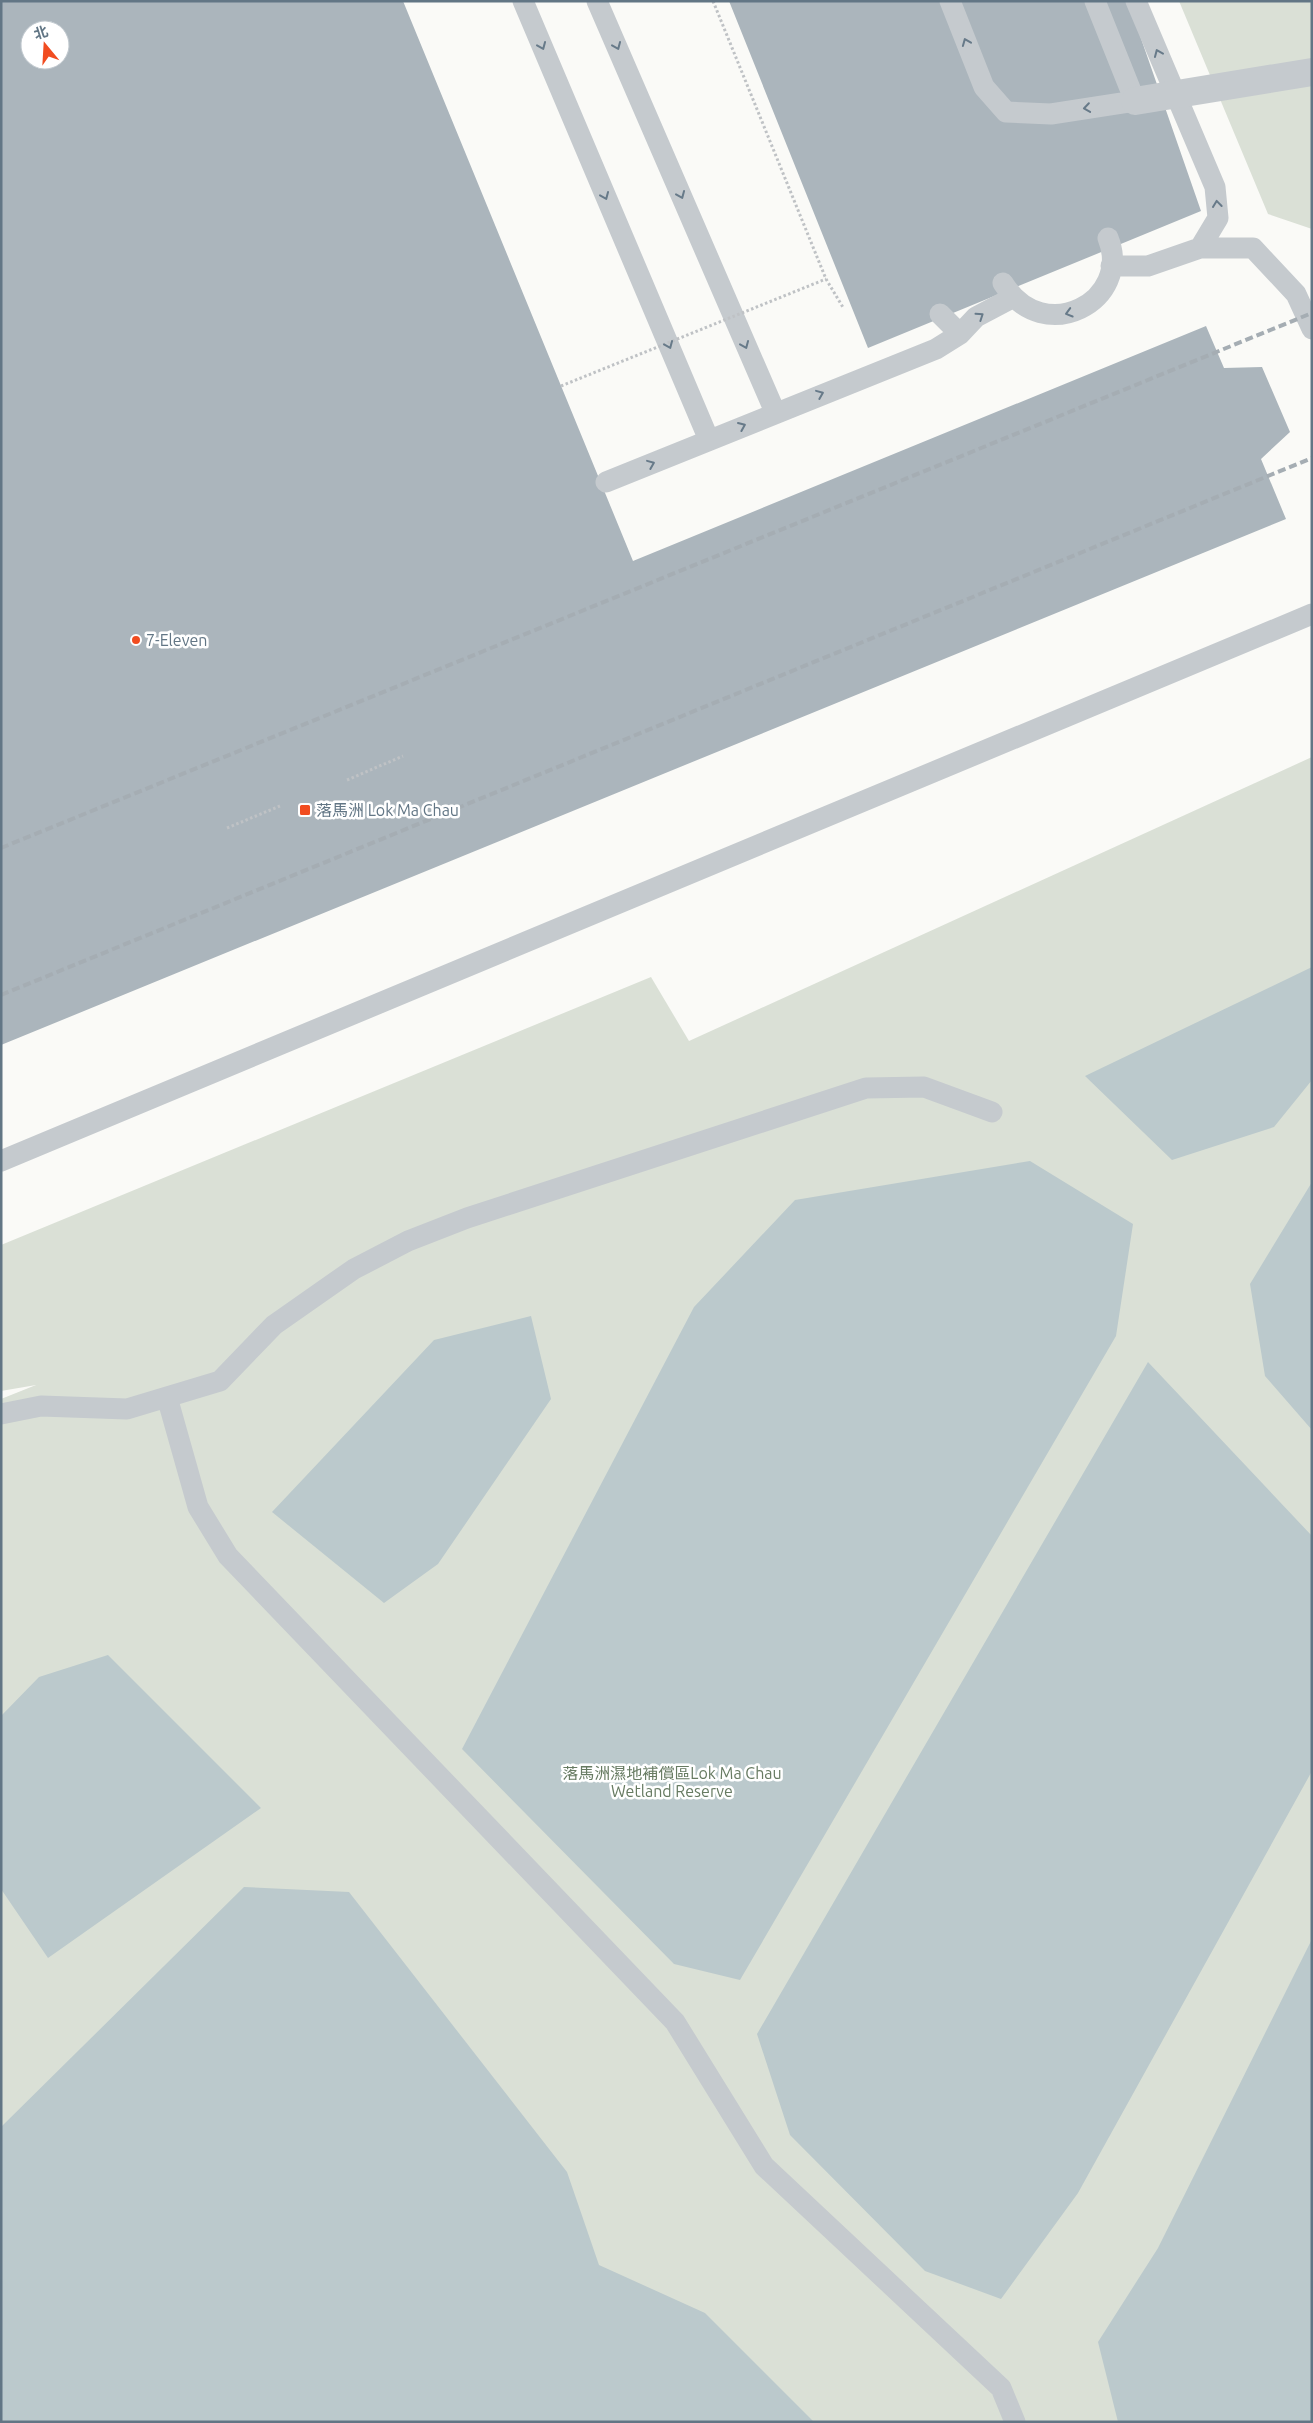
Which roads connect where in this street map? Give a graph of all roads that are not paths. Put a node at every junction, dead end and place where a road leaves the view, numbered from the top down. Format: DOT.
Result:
graph roads {
  1 [pos="523,1"];
  2 [pos="598,1"];
  3 [pos="950,1"];
  4 [pos="1095,1"];
  5 [pos="1136,1"];
  6 [pos="1312,72"];
  7 [pos="1136,101"];
  8 [pos="1108,238"];
  9 [pos="1200,248"];
  10 [pos="1111,266"];
  11 [pos="940,314"];
  12 [pos="1312,329"];
  13 [pos="960,334"];
  14 [pos="775,412"];
  15 [pos="709,440"];
  16 [pos="606,482"];
  17 [pos="1312,614"];
  18 [pos="992,1112"];
  19 [pos="1,1162"];
  20 [pos="167,1397"];
  21 [pos="1,1414"];
  22 [pos="1015,2422"];
  1 -- 15 [label="lane, one-way"];
  2 -- 14 [label="lane, one-way"];
  7 -- 3 [label="lane, one-way"];
  4 -- 7 [label="lane"];
  9 -- 5 [label="lane, one-way"];
  6 -- 7 [label="street, bridge"];
  8 -- 10 [label="lane"];
  9 -- 10 [label="lane"];
  9 -- 12 [label="lane"];
  10 -- 13 [label="lane"];
  11 -- 13 [label="lane"];
  14 -- 13 [label="lane, one-way"];
  15 -- 14 [label="lane, one-way"];
  16 -- 15 [label="lane, one-way"];
  17 -- 19 [label="lane"];
  18 -- 20 [label="lane"];
  20 -- 21 [label="lane"];
  20 -- 22 [label="lane"];
}
